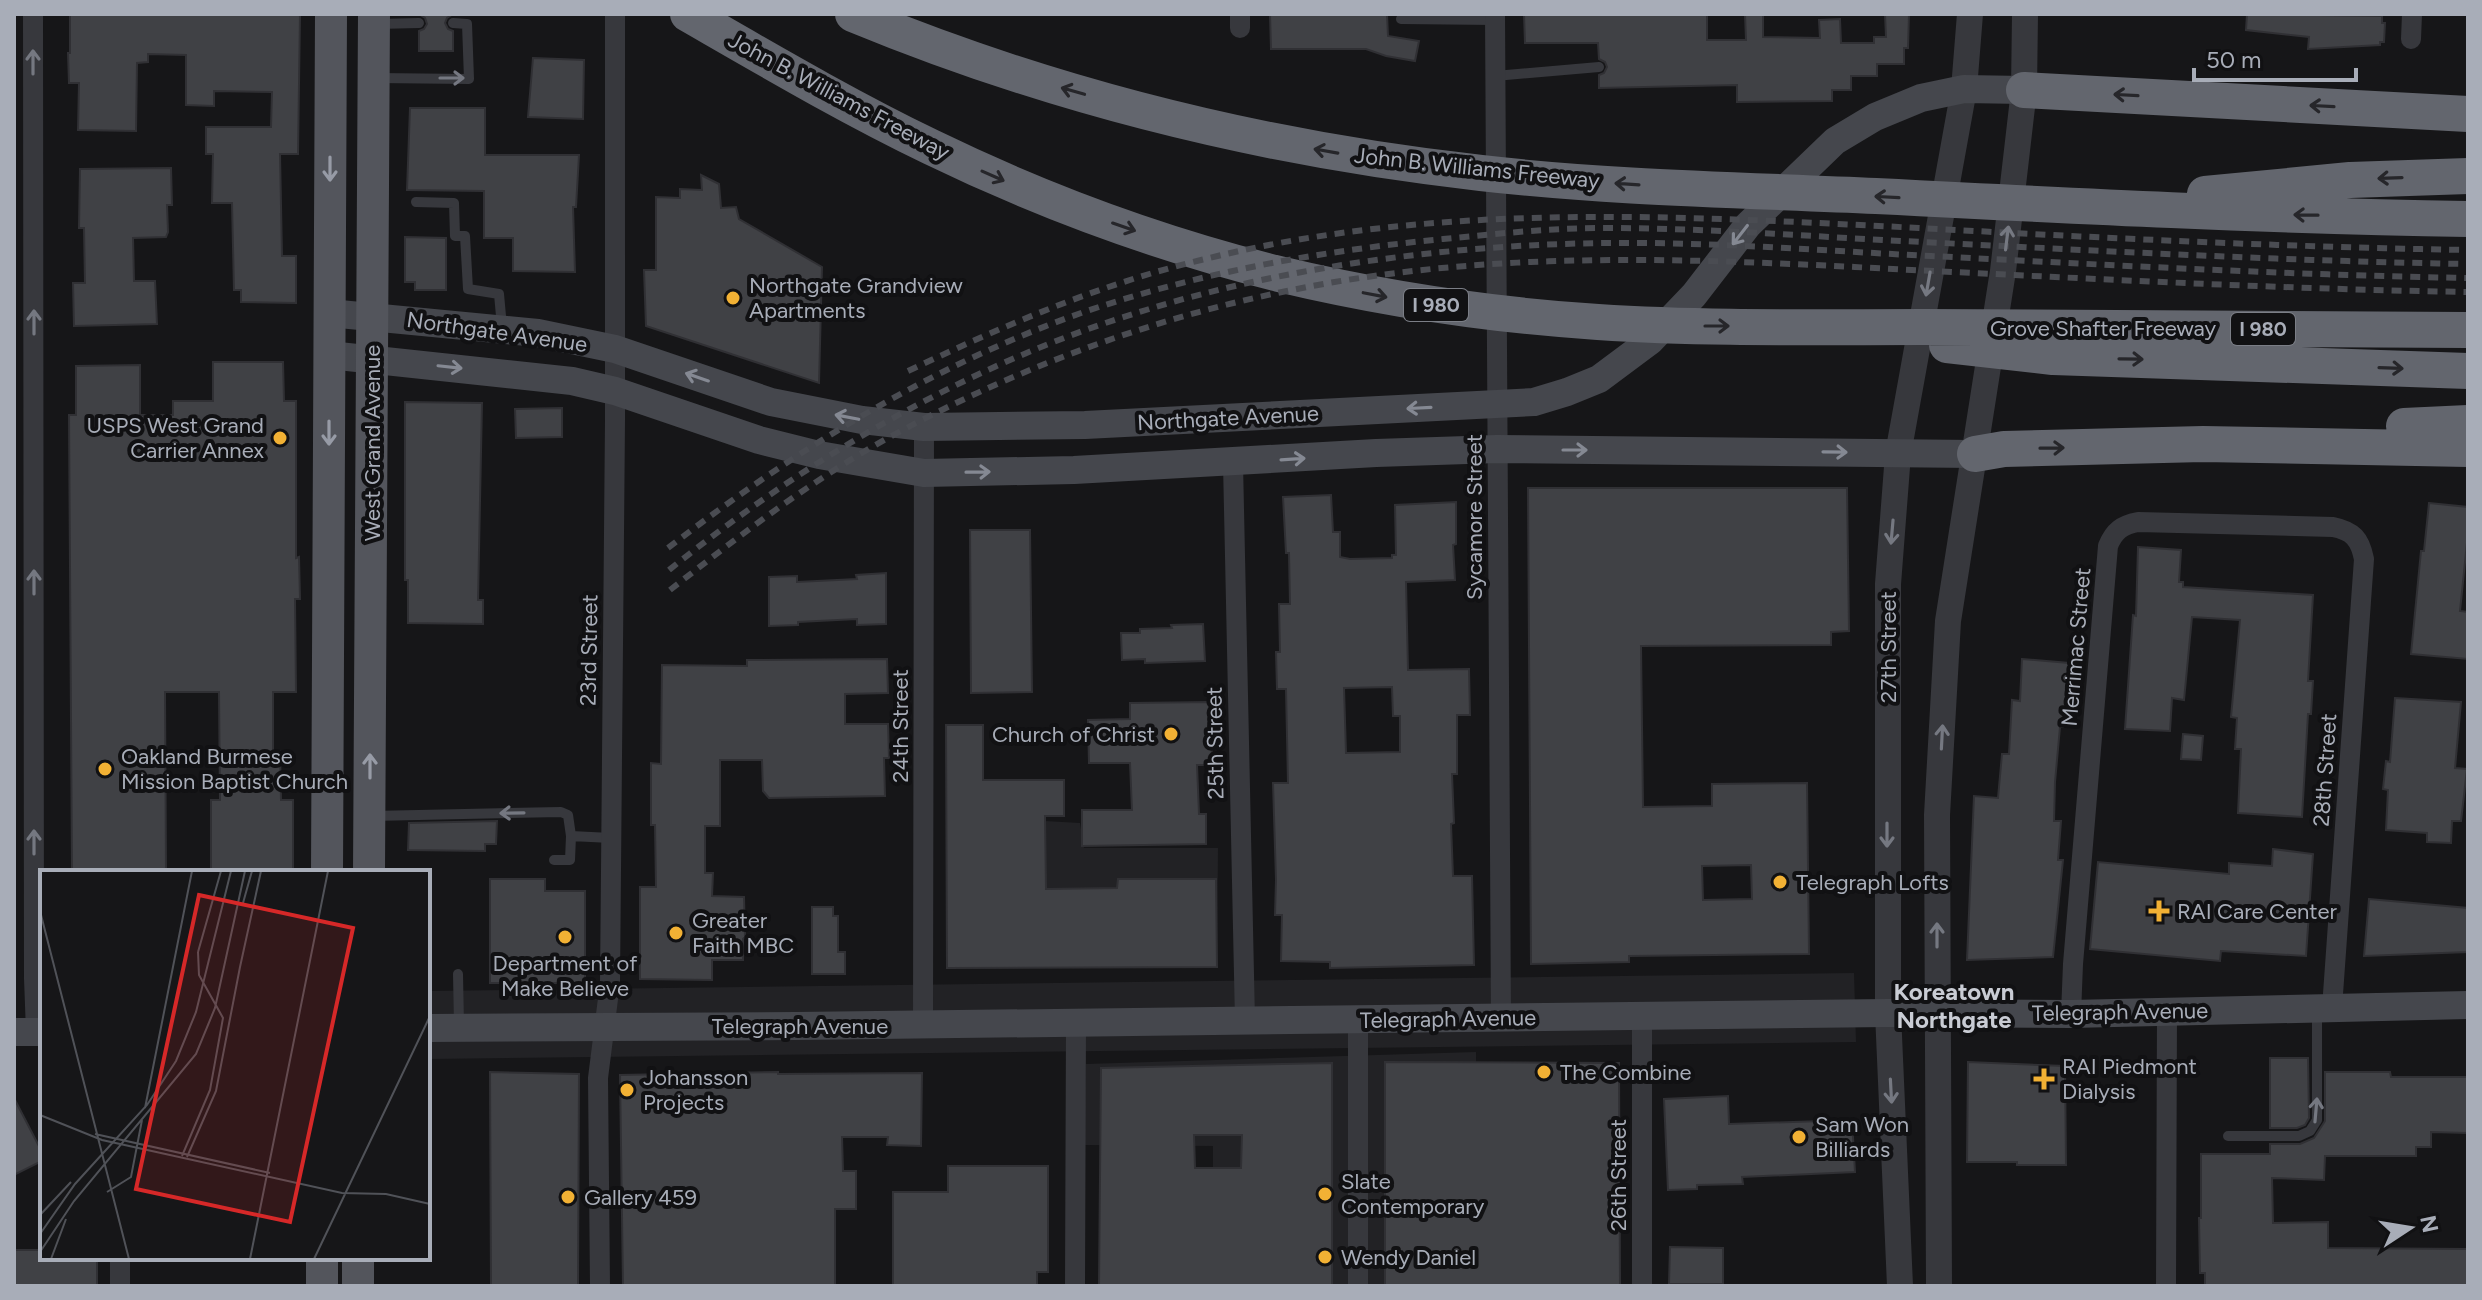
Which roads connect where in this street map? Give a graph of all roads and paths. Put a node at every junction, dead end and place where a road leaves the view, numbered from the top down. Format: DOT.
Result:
graph roads {
  1 [pos="33,14"];
  2 [pos="331,14"];
  3 [pos="615,14"];
  4 [pos="688,14"];
  5 [pos="853,14"];
  6 [pos="1970,14"];
  7 [pos="2025,14"];
  8 [pos="2412,14"];
  9 [pos="1495,17"];
  10 [pos="374,19"];
  11 [pos="467,19"];
  12 [pos="1401,19"];
  13 [pos="419,23"];
  14 [pos="453,23"];
  15 [pos="2411,39"];
  16 [pos="1599,67"];
  17 [pos="1495,76"];
  18 [pos="374,78"];
  19 [pos="1964,89"];
  20 [pos="2024,90"];
  21 [pos="2468,105"];
  22 [pos="2400,110"];
  23 [pos="2468,114"];
  24 [pos="2468,176"];
  25 [pos="416,202"];
  26 [pos="2120,208"];
  27 [pos="2468,219"];
  28 [pos="329,313"];
  29 [pos="372,316"];
  30 [pos="502,329"];
  31 [pos="2468,330"];
  32 [pos="2056,342"];
  33 [pos="615,349"];
  34 [pos="329,355"];
  35 [pos="372,359"];
  36 [pos="2468,371"];
  37 [pos="615,391"];
  38 [pos="1497,404"];
  39 [pos="2468,423"];
  40 [pos="924,427"];
  41 [pos="2203,444"];
  42 [pos="1497,449"];
  43 [pos="2468,449"];
  44 [pos="1898,454"];
  45 [pos="1975,454"];
  46 [pos="1233,463"];
  47 [pos="924,473"];
  48 [pos="2357,537"];
  49 [pos="370,816"];
  50 [pos="571,836"];
  51 [pos="611,838"];
  52 [pos="554,860"];
  53 [pos="327,870"];
  54 [pos="369,870"];
  55 [pos="458,974"];
  56 [pos="2468,1005"];
  57 [pos="2324,1008"];
  58 [pos="2167,1012"];
  59 [pos="1888,1013"];
  60 [pos="1937,1013"];
  61 [pos="2071,1014"];
  62 [pos="1642,1016"];
  63 [pos="1501,1019"];
  64 [pos="1358,1020"];
  65 [pos="1245,1021"];
  66 [pos="1076,1023"];
  67 [pos="923,1025"];
  68 [pos="604,1026"];
  69 [pos="459,1027"];
  70 [pos="430,1028"];
  71 [pos="31,1032"];
  72 [pos="2228,1136"];
  73 [pos="120,1260"];
  74 [pos="322,1260"];
  75 [pos="358,1260"];
  76 [pos="120,1286"];
  77 [pos="322,1286"];
  78 [pos="358,1286"];
  79 [pos="600,1286"];
  80 [pos="1075,1286"];
  81 [pos="1358,1286"];
  82 [pos="1642,1286"];
  83 [pos="1900,1286"];
  84 [pos="1939,1286"];
  85 [pos="2166,1286"];
  71 -- 1 [label="street, one-way"];
  2 -- 28 [label="main road, West Grand Avenue, one-way"];
  3 -- 33 [label="street, 23rd Street"];
  4 -- 32 [label="highway, John B. Williams Freeway / I 980, one-way"];
  26 -- 5 [label="highway, John B. Williams Freeway, one-way"];
  6 -- 19 [label="street, 27th Street"];
  7 -- 20 [label="street"];
  8 -- 15 [label="street"];
  9 -- 12 [label="lane"];
  9 -- 17 [label="street, Sycamore Street"];
  10 -- 13 [label="lane"];
  10 -- 18 [label="main road, West Grand Avenue"];
  11 -- 14 [label="lane"];
  18 -- 11 [label="lane, one-way"];
  16 -- 17 [label="lane"];
  17 -- 38 [label="street, Sycamore Street"];
  18 -- 29 [label="main road, West Grand Avenue"];
  19 -- 20 [label="main road, Northgate Avenue"];
  19 -- 38 [label="main road, Northgate Avenue, one-way"];
  19 -- 44 [label="street, 27th Street, one-way"];
  22 -- 20 [label="highway, one-way"];
  45 -- 20 [label="street, one-way"];
  21 -- 22 [label="highway"];
  22 -- 23 [label="highway"];
  24 -- 26 [label="highway, one-way"];
  25 -- 30 [label="lane"];
  27 -- 26 [label="highway, one-way"];
  28 -- 29 [label="main road, Northgate Avenue"];
  28 -- 34 [label="main road, West Grand Avenue"];
  29 -- 30 [label="main road, Northgate Avenue"];
  29 -- 35 [label="main road, West Grand Avenue"];
  30 -- 33 [label="main road, Northgate Avenue"];
  31 -- 32 [label="highway, Grove Shafter Freeway / I 980"];
  32 -- 36 [label="highway, one-way"];
  33 -- 37 [label="street, 23rd Street"];
  40 -- 33 [label="main road, Northgate Avenue, one-way"];
  34 -- 35 [label="main road, Northgate Avenue"];
  34 -- 53 [label="main road, West Grand Avenue, one-way"];
  35 -- 37 [label="main road, Northgate Avenue, one-way"];
  49 -- 35 [label="main road, West Grand Avenue, one-way"];
  37 -- 47 [label="main road, Northgate Avenue"];
  37 -- 51 [label="street, 23rd Street"];
  38 -- 40 [label="main road, Northgate Avenue, one-way"];
  38 -- 42 [label="street, Sycamore Street"];
  39 -- 41 [label="highway"];
  40 -- 47 [label="street, 24th Street"];
  41 -- 43 [label="highway"];
  45 -- 41 [label="highway, one-way"];
  42 -- 44 [label="main road, Northgate Avenue, one-way"];
  46 -- 42 [label="main road, Northgate Avenue, one-way"];
  42 -- 63 [label="street, Sycamore Street"];
  44 -- 45 [label="main road, Northgate Avenue"];
  44 -- 59 [label="street, 27th Street, one-way"];
  60 -- 45 [label="street, one-way"];
  47 -- 46 [label="main road, Northgate Avenue, one-way"];
  46 -- 65 [label="street, 25th Street"];
  47 -- 67 [label="street, 24th Street"];
  48 -- 57 [label="street, 28th Street"];
  48 -- 61 [label="street, Merrimac Street"];
  50 -- 49 [label="lane, one-way"];
  49 -- 54 [label="main road, West Grand Avenue"];
  50 -- 51 [label="lane"];
  50 -- 52 [label="lane"];
  51 -- 68 [label="street, 23rd Street"];
  55 -- 69 [label="lane"];
  56 -- 57 [label="main road, Telegraph Avenue"];
  57 -- 58 [label="main road, Telegraph Avenue"];
  72 -- 57 [label="lane, one-way"];
  58 -- 61 [label="main road, Telegraph Avenue"];
  58 -- 85 [label="street"];
  59 -- 60 [label="main road, Telegraph Avenue"];
  59 -- 62 [label="main road, Telegraph Avenue"];
  59 -- 83 [label="street, 27th Street, one-way"];
  60 -- 61 [label="main road, Telegraph Avenue"];
  60 -- 84 [label="street"];
  62 -- 63 [label="main road, Telegraph Avenue"];
  62 -- 82 [label="street, 26th Street"];
  63 -- 64 [label="main road, Telegraph Avenue"];
  64 -- 65 [label="main road, Telegraph Avenue"];
  64 -- 81 [label="street"];
  65 -- 66 [label="main road, Telegraph Avenue"];
  66 -- 67 [label="main road, Telegraph Avenue"];
  66 -- 80 [label="street"];
  67 -- 68 [label="main road, Telegraph Avenue"];
  68 -- 69 [label="main road, Telegraph Avenue"];
  68 -- 79 [label="street, 23rd Street"];
  69 -- 70 [label="main road, Telegraph Avenue"];
  73 -- 76 [label="street"];
  74 -- 77 [label="main road"];
  75 -- 78 [label="main road"];
}
